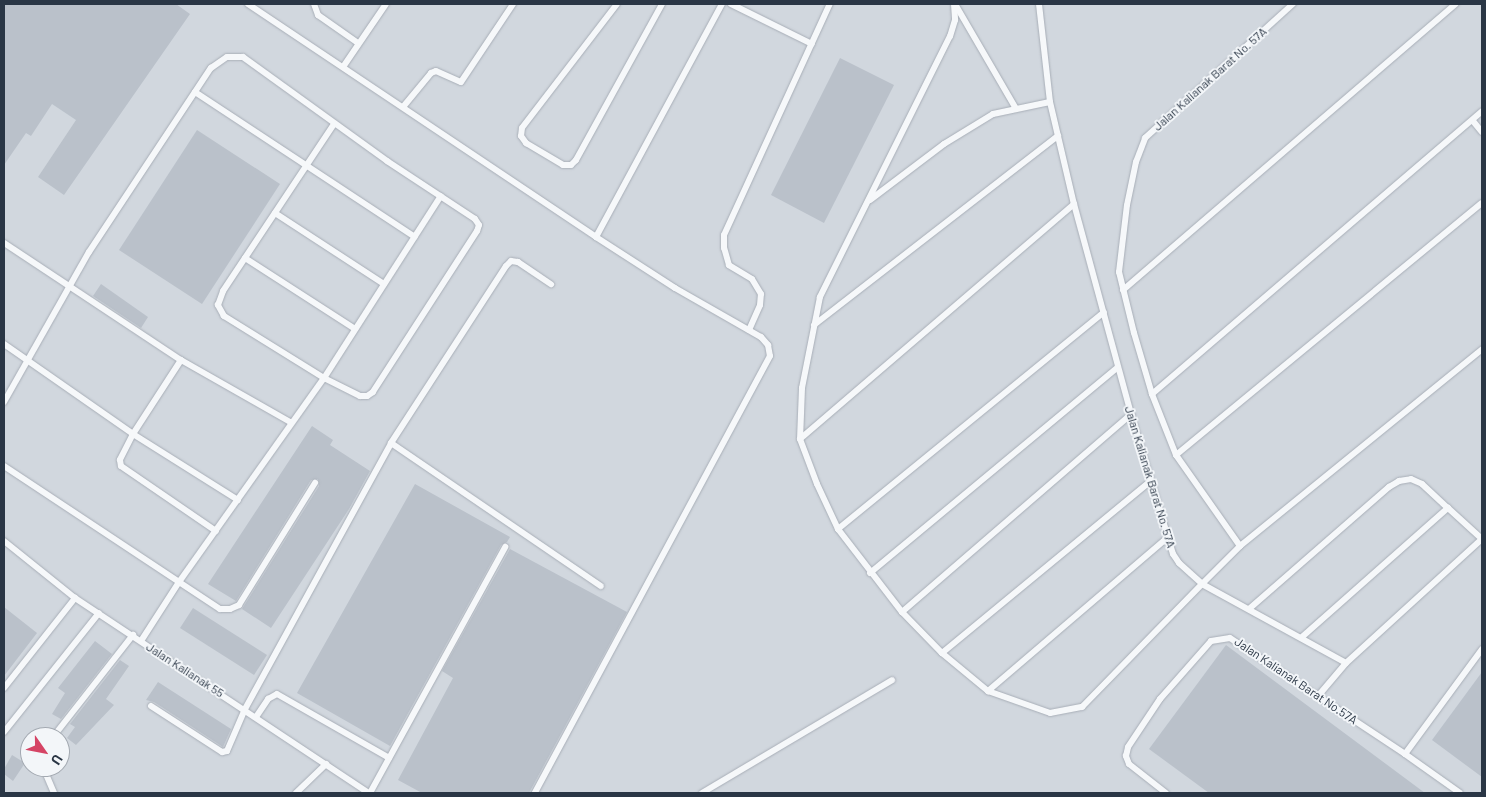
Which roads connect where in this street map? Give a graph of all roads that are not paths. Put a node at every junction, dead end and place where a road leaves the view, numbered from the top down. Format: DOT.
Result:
graph roads {
  1 [pos="248,4"];
  2 [pos="314,4"];
  3 [pos="386,4"];
  4 [pos="513,4"];
  5 [pos="617,4"];
  6 [pos="662,4"];
  7 [pos="722,4"];
  8 [pos="731,4"];
  9 [pos="830,4"];
  10 [pos="954,4"];
  11 [pos="1039,4"];
  12 [pos="1293,4"];
  13 [pos="1456,4"];
  14 [pos="358,43"];
  15 [pos="812,44"];
  16 [pos="343,67"];
  17 [pos="195,92"];
  18 [pos="1050,102"];
  19 [pos="402,107"];
  20 [pos="1016,109"];
  21 [pos="1482,112"];
  22 [pos="1473,121"];
  23 [pos="334,124"];
  24 [pos="1482,132"];
  25 [pos="1058,136"];
  26 [pos="306,167"];
  27 [pos="442,196"];
  28 [pos="869,201"];
  29 [pos="1482,203"];
  30 [pos="1074,204"];
  31 [pos="275,214"];
  32 [pos="415,237"];
  33 [pos="596,237"];
  34 [pos="4,243"];
  35 [pos="245,258"];
  36 [pos="384,284"];
  37 [pos="550,284"];
  38 [pos="70,286"];
  39 [pos="1123,290"];
  40 [pos="1104,312"];
  41 [pos="814,326"];
  42 [pos="355,329"];
  43 [pos="749,330"];
  44 [pos="4,344"];
  45 [pos="1482,349"];
  46 [pos="181,360"];
  47 [pos="27,362"];
  48 [pos="1118,367"];
  49 [pos="324,378"];
  50 [pos="1152,394"];
  51 [pos="4,402"];
  52 [pos="1131,414"];
  53 [pos="290,422"];
  54 [pos="133,434"];
  55 [pos="800,439"];
  56 [pos="391,443"];
  57 [pos="1176,455"];
  58 [pos="4,466"];
  59 [pos="1151,481"];
  60 [pos="315,483"];
  61 [pos="238,500"];
  62 [pos="1448,508"];
  63 [pos="838,529"];
  64 [pos="216,531"];
  65 [pos="1168,537"];
  66 [pos="1482,539"];
  67 [pos="4,541"];
  68 [pos="1240,546"];
  69 [pos="505,547"];
  70 [pos="870,573"];
  71 [pos="179,582"];
  72 [pos="1202,584"];
  73 [pos="601,586"];
  74 [pos="75,598"];
  75 [pos="1249,609"];
  76 [pos="902,612"];
  77 [pos="99,613"];
  78 [pos="133,636"];
  79 [pos="1302,636"];
  80 [pos="141,640"];
  81 [pos="1482,649"];
  82 [pos="942,653"];
  83 [pos="1346,662"];
  84 [pos="892,680"];
  85 [pos="4,688"];
  86 [pos="988,691"];
  87 [pos="1318,696"];
  88 [pos="151,706"];
  89 [pos="245,709"];
  90 [pos="256,717"];
  91 [pos="61,727"];
  92 [pos="4,732"];
  93 [pos="1405,754"];
  94 [pos="389,758"];
  95 [pos="326,764"];
  96 [pos="47,777"];
  97 [pos="54,793"];
  98 [pos="296,793"];
  99 [pos="370,793"];
  100 [pos="535,793"];
  101 [pos="702,793"];
  102 [pos="1166,793"];
  103 [pos="1460,793"];
  1 -- 16 [label="lane"];
  2 -- 14 [label="lane"];
  3 -- 14 [label="lane"];
  4 -- 19 [label="lane"];
  5 -- 6 [label="lane"];
  7 -- 33 [label="lane"];
  8 -- 15 [label="lane"];
  9 -- 15 [label="lane"];
  10 -- 20 [label="lane"];
  10 -- 28 [label="lane"];
  11 -- 18 [label="lane, Jalan Kalianak Barat No. 57A"];
  12 -- 39 [label="lane, Jalan Kalianak Barat No. 57A"];
  13 -- 39 [label="lane"];
  14 -- 16 [label="lane"];
  15 -- 43 [label="lane"];
  16 -- 19 [label="lane"];
  17 -- 23 [label="lane"];
  17 -- 26 [label="lane"];
  17 -- 38 [label="lane"];
  18 -- 20 [label="lane"];
  18 -- 25 [label="lane, Jalan Kalianak Barat No. 57A"];
  19 -- 33 [label="lane"];
  20 -- 28 [label="lane"];
  21 -- 22 [label="lane"];
  22 -- 24 [label="lane"];
  22 -- 50 [label="lane"];
  23 -- 26 [label="lane"];
  23 -- 27 [label="lane"];
  25 -- 30 [label="lane, Jalan Kalianak Barat No. 57A"];
  25 -- 41 [label="lane"];
  26 -- 31 [label="lane"];
  26 -- 32 [label="lane"];
  27 -- 32 [label="lane"];
  27 -- 49 [label="lane"];
  28 -- 41 [label="lane"];
  29 -- 57 [label="lane"];
  30 -- 40 [label="lane, Jalan Kalianak Barat No. 57A"];
  30 -- 55 [label="lane"];
  31 -- 35 [label="lane"];
  31 -- 36 [label="lane"];
  32 -- 36 [label="lane"];
  33 -- 43 [label="lane"];
  34 -- 38 [label="lane"];
  35 -- 42 [label="lane"];
  35 -- 49 [label="lane"];
  36 -- 42 [label="lane"];
  37 -- 56 [label="lane"];
  38 -- 46 [label="lane"];
  38 -- 47 [label="lane"];
  39 -- 50 [label="lane, Jalan Kalianak Barat No. 57A"];
  40 -- 48 [label="lane, Jalan Kalianak Barat No. 57A"];
  40 -- 63 [label="lane"];
  41 -- 55 [label="lane"];
  42 -- 49 [label="lane"];
  43 -- 100 [label="lane"];
  44 -- 47 [label="lane"];
  45 -- 68 [label="lane"];
  46 -- 53 [label="lane"];
  46 -- 54 [label="lane"];
  47 -- 51 [label="lane"];
  47 -- 54 [label="lane"];
  48 -- 52 [label="lane, Jalan Kalianak Barat No. 57A"];
  48 -- 70 [label="lane"];
  49 -- 53 [label="lane"];
  50 -- 57 [label="lane, Jalan Kalianak Barat No. 57A"];
  52 -- 59 [label="lane, Jalan Kalianak Barat No. 57A"];
  52 -- 76 [label="lane"];
  53 -- 61 [label="lane"];
  54 -- 61 [label="lane"];
  54 -- 64 [label="lane"];
  55 -- 63 [label="lane"];
  56 -- 73 [label="lane"];
  56 -- 89 [label="lane"];
  57 -- 68 [label="lane, Jalan Kalianak Barat No. 57A"];
  58 -- 71 [label="lane"];
  59 -- 65 [label="lane, Jalan Kalianak Barat No. 57A"];
  59 -- 82 [label="lane"];
  60 -- 71 [label="lane"];
  61 -- 64 [label="lane"];
  62 -- 66 [label="lane"];
  62 -- 75 [label="lane"];
  62 -- 79 [label="lane"];
  63 -- 70 [label="lane"];
  64 -- 71 [label="lane"];
  65 -- 72 [label="lane, Jalan Kalianak Barat No. 57A"];
  65 -- 86 [label="lane"];
  66 -- 83 [label="lane"];
  67 -- 74 [label="lane, Jalan Kalianak 55"];
  68 -- 72 [label="lane"];
  69 -- 94 [label="lane"];
  70 -- 76 [label="lane"];
  71 -- 80 [label="lane"];
  72 -- 75 [label="lane, Jalan Kalianak Barat No. 57A"];
  72 -- 86 [label="lane"];
  74 -- 77 [label="lane, Jalan Kalianak 55"];
  74 -- 85 [label="lane"];
  75 -- 79 [label="lane, Jalan Kalianak Barat No. 57A"];
  76 -- 82 [label="lane"];
  77 -- 78 [label="lane, Jalan Kalianak 55"];
  77 -- 92 [label="lane"];
  78 -- 80 [label="lane, Jalan Kalianak 55"];
  78 -- 91 [label="lane"];
  79 -- 83 [label="lane, Jalan Kalianak Barat No. 57A"];
  80 -- 89 [label="lane, Jalan Kalianak 55"];
  81 -- 93 [label="lane"];
  82 -- 86 [label="lane"];
  83 -- 87 [label="lane"];
  84 -- 101 [label="lane"];
  87 -- 93 [label="lane, Jalan Kalianak Barat No.57A"];
  87 -- 102 [label="lane, Jalan Kalianak Barat No.57A"];
  88 -- 89 [label="lane"];
  89 -- 90 [label="lane, Jalan Kalianak 55"];
  90 -- 94 [label="lane"];
  90 -- 95 [label="lane, Jalan Kalianak 55"];
  93 -- 103 [label="lane"];
  94 -- 99 [label="lane"];
  95 -- 98 [label="lane"];
  95 -- 99 [label="lane, Jalan Kalianak 55"];
  96 -- 97 [label="lane"];
}
